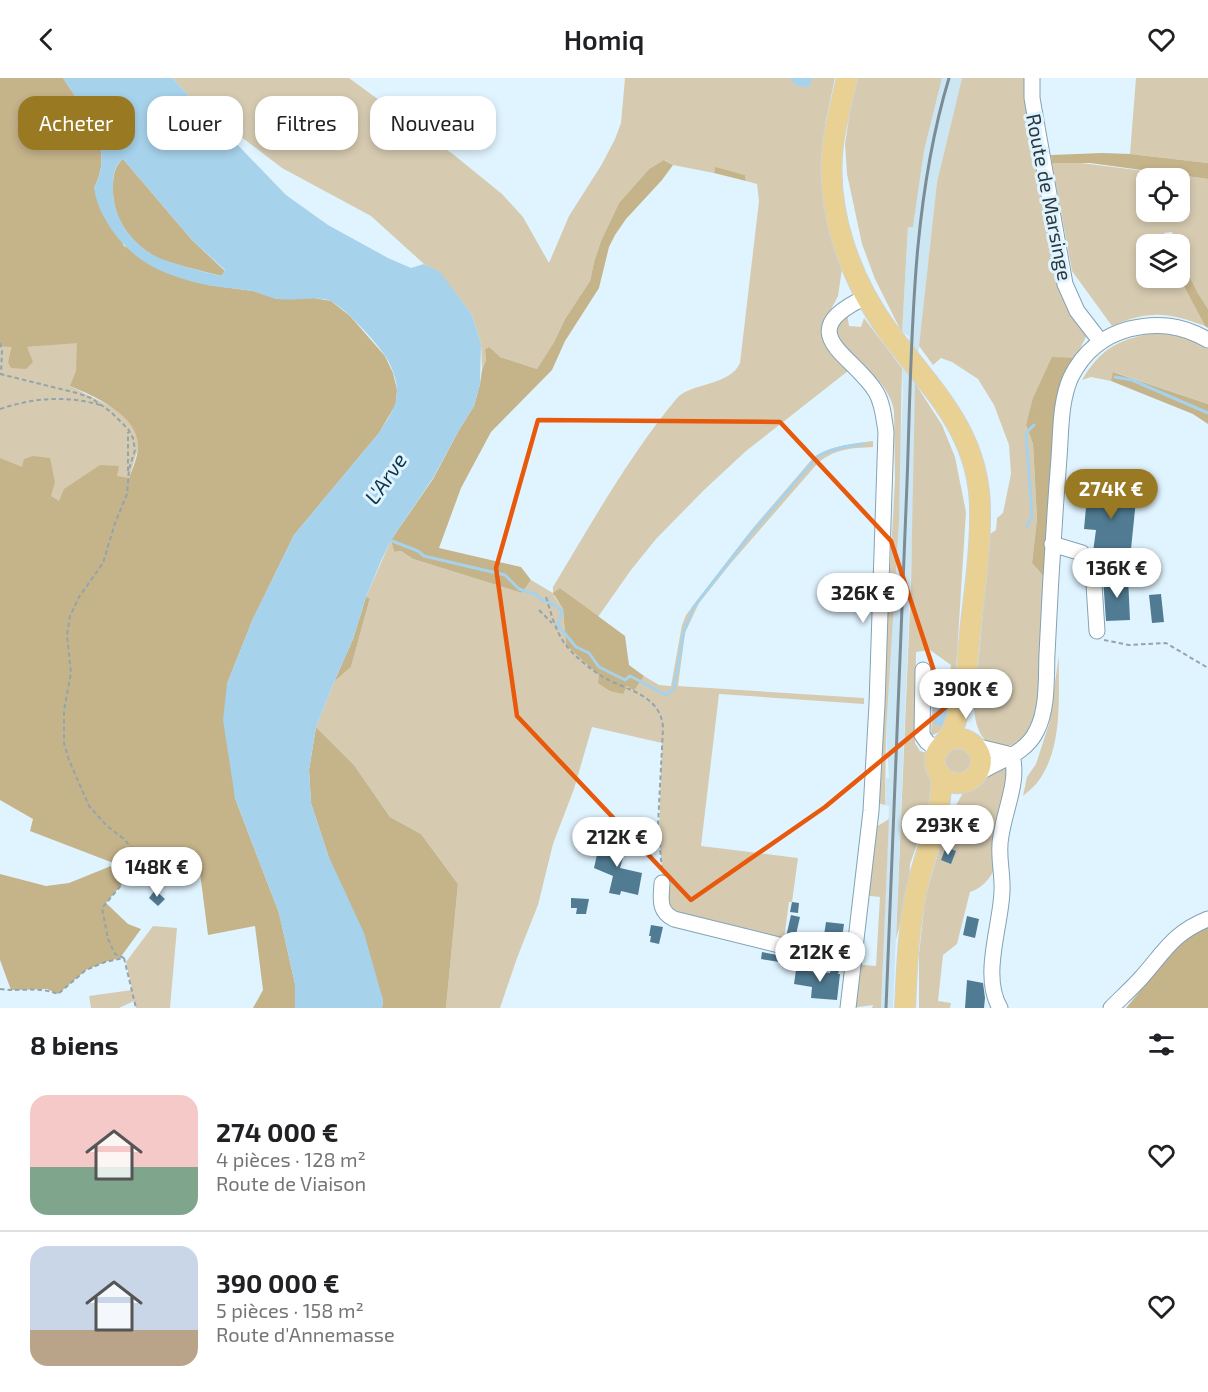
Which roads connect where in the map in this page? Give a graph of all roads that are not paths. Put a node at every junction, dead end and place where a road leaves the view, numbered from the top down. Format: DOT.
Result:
graph roads {
  1 [pos="847,78"];
  2 [pos="1032,78"];
  3 [pos="866,297"];
  4 [pos="1208,340"];
  5 [pos="1101,342"];
  6 [pos="1052,544"];
  7 [pos="1100,636"];
  8 [pos="923,670"];
  9 [pos="963,696"];
  10 [pos="973,744"];
  11 [pos="942,745"];
  12 [pos="1012,755"];
  13 [pos="941,776"];
  14 [pos="970,779"];
  15 [pos="934,830"];
  16 [pos="663,883"];
  17 [pos="1208,919"];
  18 [pos="854,956"];
  19 [pos="848,1008"];
  20 [pos="904,1008"];
  21 [pos="1000,1008"];
  22 [pos="1111,1008"];
  1 -- 3 [label="main road"];
  2 -- 5 [label="street, Route de Marsinge"];
  3 -- 9 [label="main road"];
  3 -- 18 [label="street"];
  4 -- 5 [label="street"];
  5 -- 6 [label="street"];
  6 -- 7 [label="street"];
  6 -- 12 [label="street"];
  8 -- 11 [label="street"];
  9 -- 10 [label="main road"];
  9 -- 11 [label="main road"];
  10 -- 11 [label="main road"];
  10 -- 12 [label="street"];
  10 -- 14 [label="main road"];
  11 -- 13 [label="main road"];
  12 -- 14 [label="street"];
  12 -- 21 [label="street"];
  13 -- 14 [label="main road"];
  13 -- 15 [label="main road"];
  14 -- 15 [label="main road"];
  15 -- 20 [label="main road"];
  16 -- 18 [label="street"];
  17 -- 22 [label="street"];
  18 -- 19 [label="street"];
}
